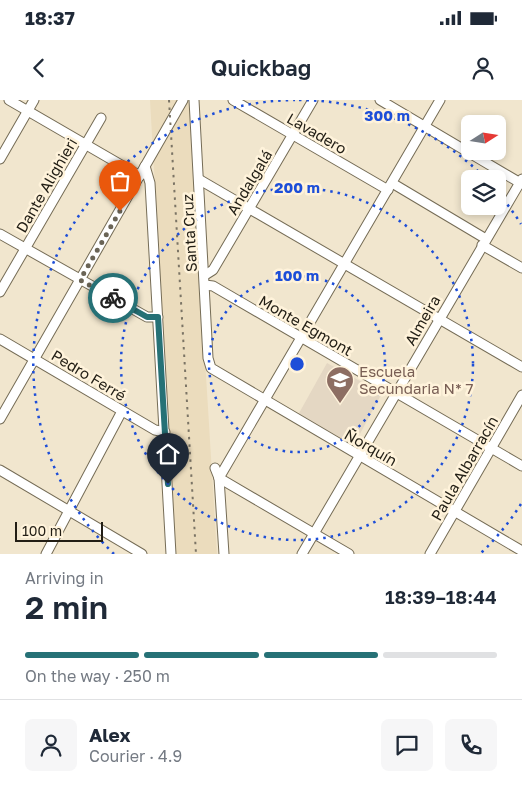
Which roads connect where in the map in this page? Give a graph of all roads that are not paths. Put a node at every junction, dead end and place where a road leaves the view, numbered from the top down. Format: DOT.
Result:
graph roads {
  1 [pos="9,100"];
  2 [pos="34,100"];
  3 [pos="183,100"];
  4 [pos="194,100"];
  5 [pos="234,100"];
  6 [pos="314,100"];
  7 [pos="380,100"];
  8 [pos="440,100"];
  9 [pos="28,111"];
  10 [pos="101,118"];
  11 [pos="424,126"];
  12 [pos="293,135"];
  13 [pos="85,146"];
  14 [pos="0,159"];
  15 [pos="146,166"];
  16 [pos="140,176"];
  17 [pos="200,180"];
  18 [pos="521,182"];
  19 [pos="390,186"];
  20 [pos="250,208"];
  21 [pos="0,234"];
  22 [pos="484,242"];
  23 [pos="26,249"];
  24 [pos="345,264"];
  25 [pos="522,268"];
  26 [pos="205,275"];
  27 [pos="80,280"];
  28 [pos="205,285"];
  29 [pos="0,292"];
  30 [pos="158,317"];
  31 [pos="440,318"];
  32 [pos="300,338"];
  33 [pos="0,339"];
  34 [pos="34,359"];
  35 [pos="209,365"];
  36 [pos="522,367"];
  37 [pos="396,393"];
  38 [pos="522,395"];
  39 [pos="264,400"];
  40 [pos="122,411"];
  41 [pos="0,419"];
  42 [pos="164,432"];
  43 [pos="491,448"];
  44 [pos="359,456"];
  45 [pos="522,466"];
  46 [pos="215,468"];
  47 [pos="0,470"];
  48 [pos="219,478"];
  49 [pos="69,510"];
  50 [pos="454,512"];
  51 [pos="314,534"];
  52 [pos="522,551"];
  53 [pos="46,554"];
  54 [pos="142,554"];
  55 [pos="171,554"];
  56 [pos="224,554"];
  57 [pos="302,554"];
  58 [pos="349,554"];
  59 [pos="430,554"];
  1 -- 9 [label="street"];
  2 -- 9 [label="street"];
  3 -- 15 [label="street"];
  4 -- 17 [label="street, Santa Cruz"];
  5 -- 12 [label="street, Lavadero"];
  6 -- 12 [label="street, Andalgalá"];
  7 -- 11 [label="street"];
  8 -- 11 [label="street"];
  9 -- 13 [label="street"];
  9 -- 14 [label="street"];
  10 -- 13 [label="street, Dante Alighieri"];
  11 -- 18 [label="street"];
  11 -- 19 [label="street"];
  12 -- 19 [label="street, Lavadero"];
  12 -- 20 [label="street, Andalgalá"];
  13 -- 16 [label="street"];
  13 -- 23 [label="street, Dante Alighieri"];
  15 -- 16 [label="street"];
  15 -- 30 [label="street"];
  16 -- 27 [label="street"];
  17 -- 20 [label="street"];
  17 -- 26 [label="street, Santa Cruz"];
  18 -- 22 [label="street, Almeira"];
  19 -- 22 [label="street, Lavadero"];
  19 -- 24 [label="street"];
  20 -- 24 [label="street"];
  20 -- 26 [label="street, Andalgalá"];
  21 -- 23 [label="street"];
  22 -- 25 [label="street, Lavadero"];
  22 -- 31 [label="street, Almeira"];
  23 -- 27 [label="street"];
  23 -- 29 [label="street, Dante Alighieri"];
  24 -- 31 [label="street"];
  24 -- 32 [label="street"];
  26 -- 28 [label="street, Santa Cruz"];
  27 -- 30 [label="street"];
  27 -- 34 [label="street"];
  28 -- 32 [label="street, Monte Egmont"];
  28 -- 35 [label="street, Santa Cruz"];
  30 -- 42 [label="street"];
  31 -- 36 [label="street"];
  31 -- 37 [label="street, Almeira"];
  32 -- 37 [label="street, Monte Egmont"];
  32 -- 39 [label="street"];
  33 -- 34 [label="street, Pedro Ferré"];
  34 -- 40 [label="street, Pedro Ferré"];
  34 -- 41 [label="street"];
  35 -- 39 [label="street, Ñorquín"];
  37 -- 43 [label="street, Monte Egmont"];
  37 -- 44 [label="street, Almeira"];
  38 -- 43 [label="street, Paula Albarracín"];
  39 -- 44 [label="street, Ñorquín"];
  39 -- 48 [label="street"];
  40 -- 42 [label="street, Pedro Ferré"];
  40 -- 49 [label="street"];
  42 -- 55 [label="street"];
  43 -- 45 [label="street, Monte Egmont"];
  43 -- 50 [label="street, Paula Albarracín"];
  44 -- 50 [label="street, Ñorquín"];
  44 -- 51 [label="street, Almeira"];
  46 -- 48 [label="street"];
  47 -- 49 [label="street"];
  48 -- 51 [label="street"];
  48 -- 56 [label="street"];
  49 -- 53 [label="street"];
  49 -- 54 [label="street"];
  50 -- 52 [label="street, Ñorquín"];
  50 -- 59 [label="street, Paula Albarracín"];
  51 -- 57 [label="street, Almeira"];
  51 -- 58 [label="street"];
}
